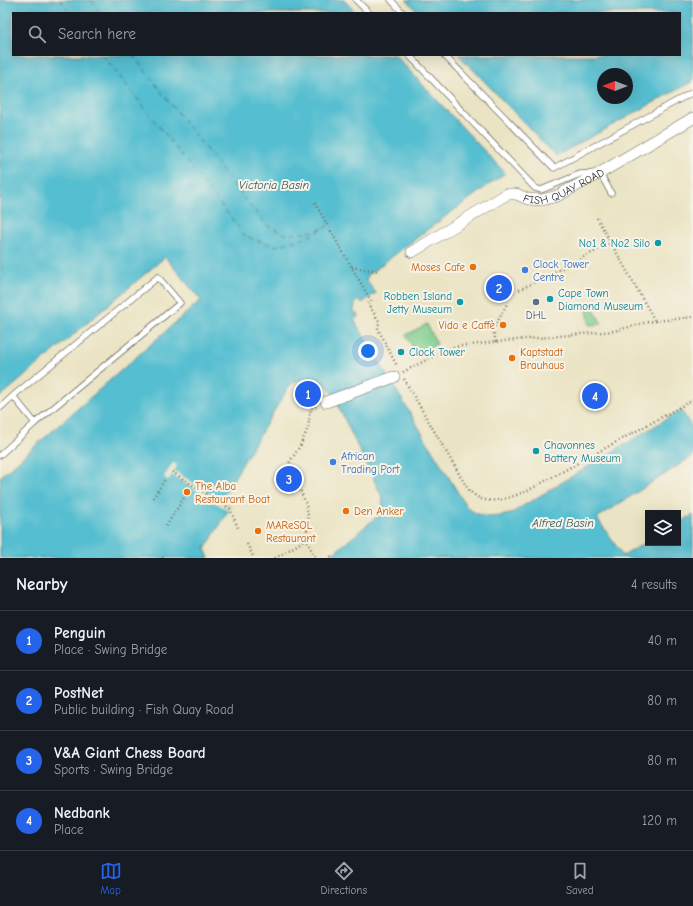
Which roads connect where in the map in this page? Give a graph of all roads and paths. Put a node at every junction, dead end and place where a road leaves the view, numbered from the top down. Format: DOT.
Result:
graph roads {
  1 [pos="356,0"];
  2 [pos="391,0"];
  3 [pos="368,12"];
  4 [pos="402,12"];
  5 [pos="410,56"];
  6 [pos="445,56"];
  7 [pos="693,92"];
  8 [pos="693,118"];
  9 [pos="600,173"];
  10 [pos="611,193"];
  11 [pos="316,203"];
  12 [pos="597,218"];
  13 [pos="611,243"];
  14 [pos="412,252"];
  15 [pos="352,267"];
  16 [pos="379,271"];
  17 [pos="519,290"];
  18 [pos="508,302"];
  19 [pos="693,317"];
  20 [pos="655,321"];
  21 [pos="496,342"];
  22 [pos="398,375"];
  23 [pos="13,396"];
  24 [pos="693,400"];
  25 [pos="326,402"];
  26 [pos="0,408"];
  27 [pos="35,423"];
  28 [pos="0,455"];
  29 [pos="172,472"];
  30 [pos="166,478"];
  31 [pos="191,488"];
  32 [pos="153,498"];
  33 [pos="166,526"];
  34 [pos="238,528"];
  35 [pos="305,538"];
  36 [pos="246,544"];
  37 [pos="254,558"];
  38 [pos="275,558"];
  39 [pos="316,558"];
  1 -- 3 [label="lane"];
  2 -- 4 [label="lane"];
  5 -- 9 [label="lane"];
  6 -- 7 [label="lane"];
  8 -- 9 [label="street, FISH QUAY ROAD"];
  9 -- 10 [label="lane"];
  9 -- 14 [label="street, FISH QUAY ROAD"];
  11 -- 15 [label="path"];
  12 -- 13 [label="path"];
  13 -- 17 [label="path"];
  13 -- 20 [label="path"];
  15 -- 16 [label="path"];
  15 -- 22 [label="path"];
  18 -- 21 [label="path"];
  19 -- 20 [label="path"];
  20 -- 21 [label="path"];
  21 -- 22 [label="path"];
  22 -- 24 [label="path"];
  22 -- 25 [label="street"];
  23 -- 26 [label="lane"];
  23 -- 27 [label="lane"];
  23 -- 27 [label="lane"];
  25 -- 35 [label="path"];
  27 -- 28 [label="lane"];
  29 -- 34 [label="path"];
  30 -- 32 [label="path"];
  31 -- 33 [label="path"];
  35 -- 38 [label="path"];
  35 -- 39 [label="path"];
  36 -- 37 [label="path"];
}
